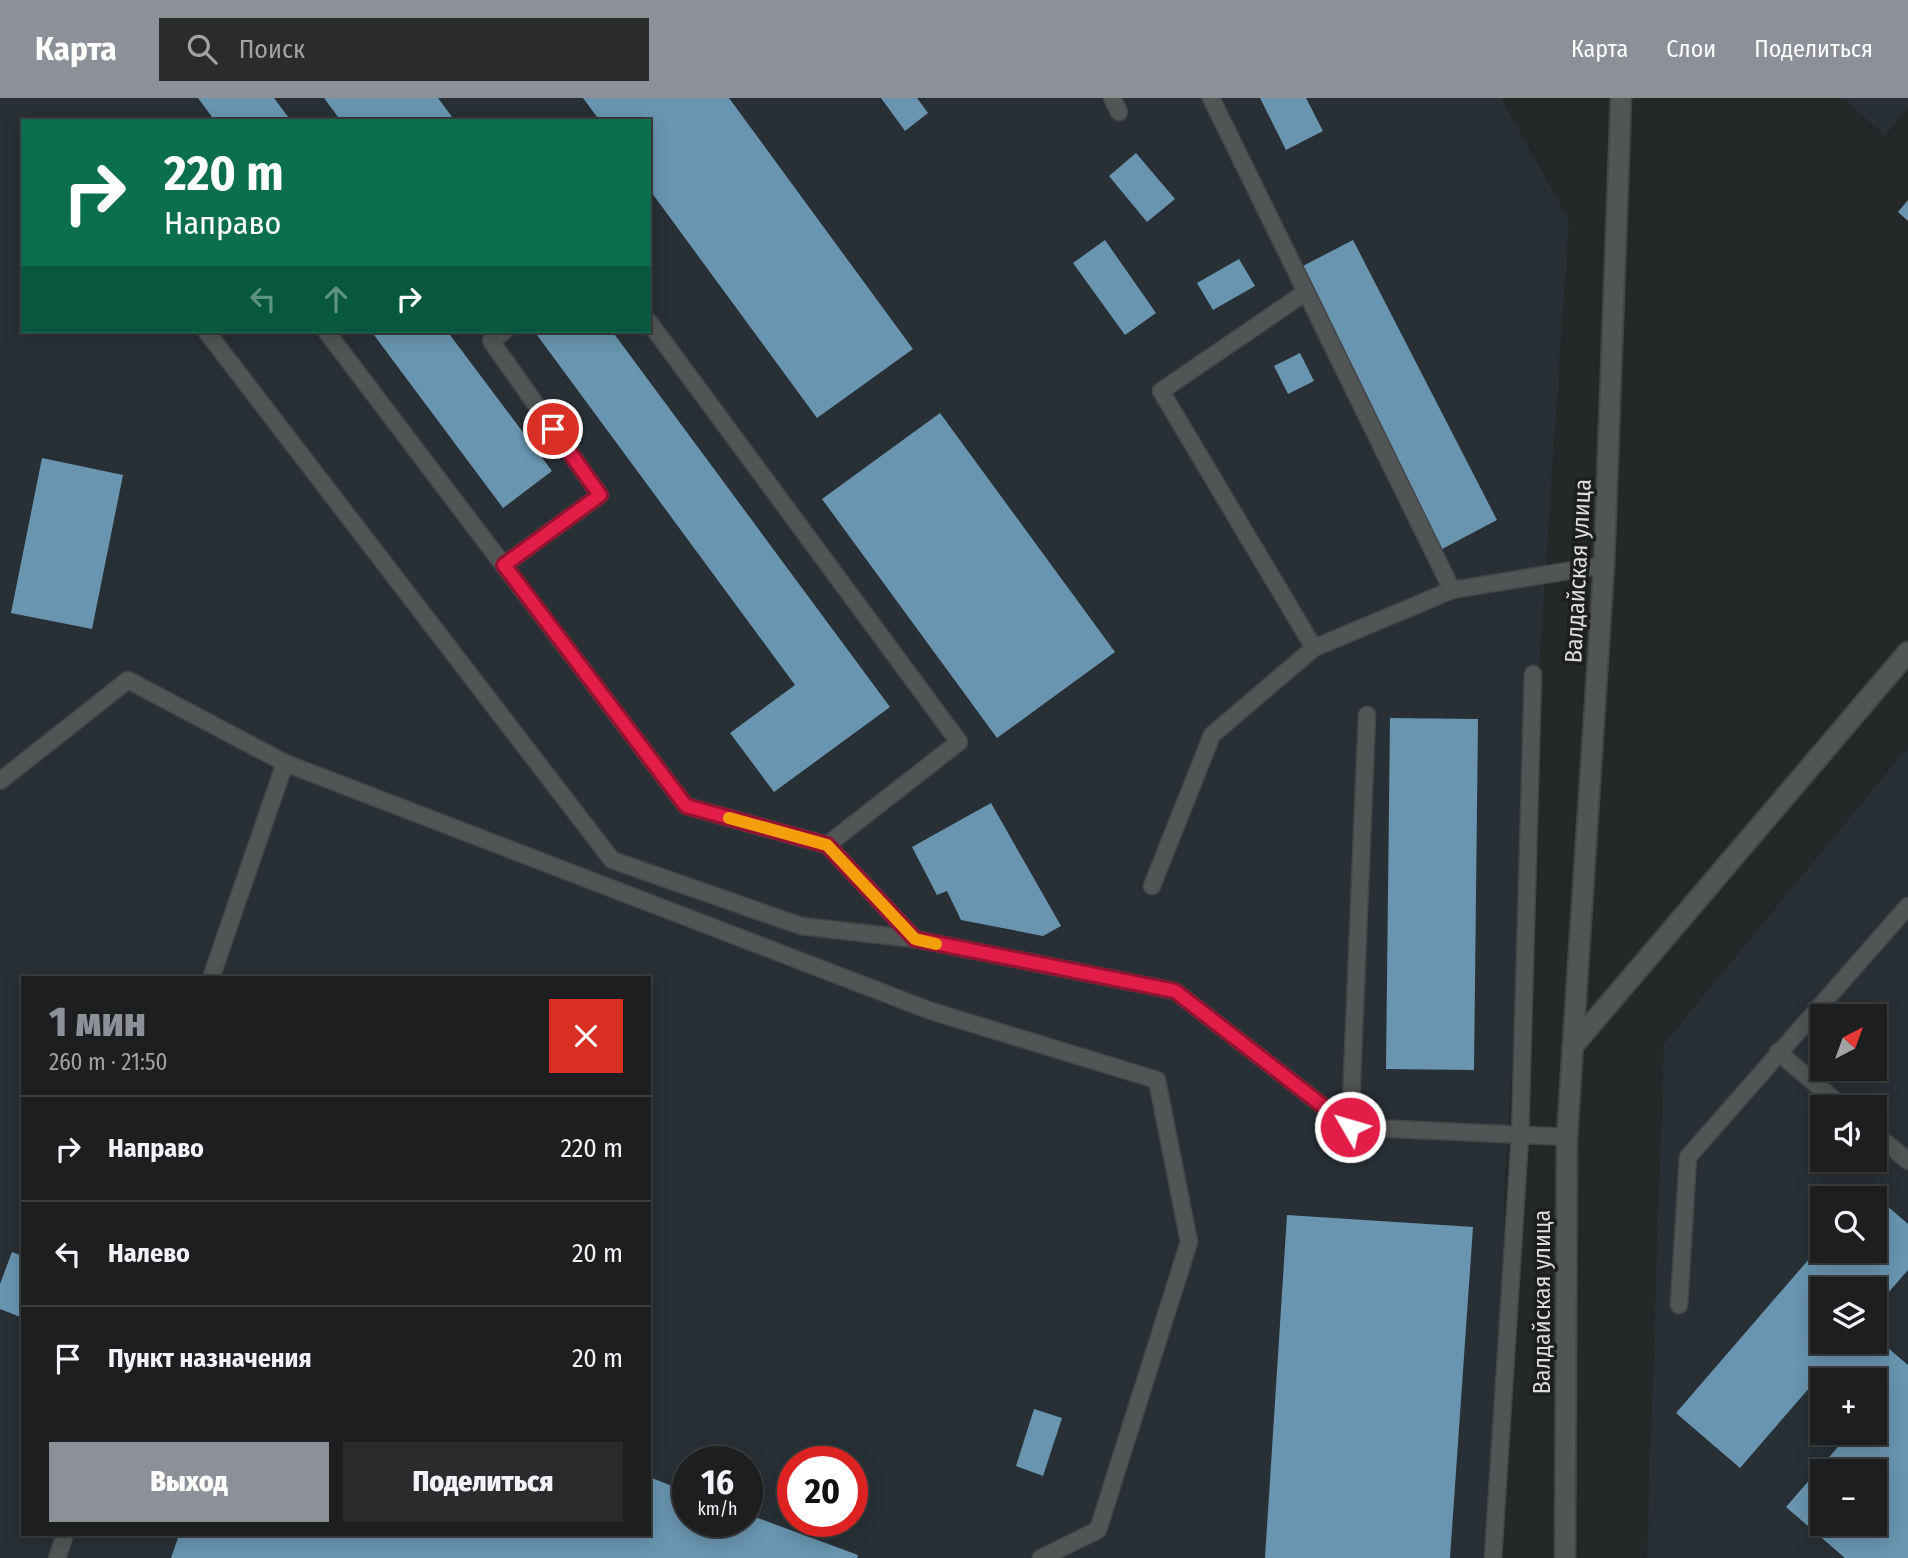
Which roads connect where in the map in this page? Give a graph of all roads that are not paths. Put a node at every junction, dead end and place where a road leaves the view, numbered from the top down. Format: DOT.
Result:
graph roads {
  1 [pos="1211,98"];
  2 [pos="1621,98"];
  3 [pos="1306,292"];
  4 [pos="651,325"];
  5 [pos="208,333"];
  6 [pos="328,333"];
  7 [pos="502,333"];
  8 [pos="504,565"];
  9 [pos="1604,565"];
  10 [pos="1452,590"];
  11 [pos="1314,648"];
  12 [pos="1908,652"];
  13 [pos="1533,674"];
  14 [pos="1367,715"];
  15 [pos="285,763"];
  16 [pos="0,781"];
  17 [pos="827,845"];
  18 [pos="1152,886"];
  19 [pos="1908,906"];
  20 [pos="915,939"];
  21 [pos="212,976"];
  22 [pos="1573,1046"];
  23 [pos="1778,1052"];
  24 [pos="1829,1095"];
  25 [pos="1350,1127"];
  26 [pos="1520,1136"];
  27 [pos="1567,1137"];
  28 [pos="1887,1144"];
  29 [pos="1908,1161"];
  30 [pos="1679,1305"];
  31 [pos="65,1536"];
  32 [pos="57,1558"];
  33 [pos="1041,1558"];
  34 [pos="1493,1558"];
  35 [pos="1565,1558"];
  1 -- 3 [label="lane"];
  2 -- 9 [label="street, Валдайская улица"];
  3 -- 10 [label="lane"];
  3 -- 11 [label="lane"];
  4 -- 17 [label="lane"];
  5 -- 20 [label="lane"];
  6 -- 8 [label="lane"];
  7 -- 8 [label="lane"];
  8 -- 17 [label="lane"];
  9 -- 10 [label="lane"];
  9 -- 22 [label="street, Валдайская улица"];
  10 -- 11 [label="lane"];
  11 -- 18 [label="lane"];
  12 -- 22 [label="street"];
  13 -- 26 [label="lane"];
  14 -- 25 [label="lane"];
  15 -- 16 [label="lane"];
  15 -- 21 [label="lane"];
  15 -- 33 [label="lane"];
  17 -- 20 [label="lane"];
  19 -- 23 [label="lane"];
  20 -- 25 [label="lane"];
  22 -- 27 [label="street, Валдайская улица"];
  23 -- 24 [label="lane"];
  23 -- 30 [label="lane"];
  25 -- 26 [label="lane"];
  26 -- 27 [label="lane"];
  26 -- 34 [label="lane"];
  27 -- 35 [label="street, Валдайская улица"];
  28 -- 29 [label="lane"];
  31 -- 32 [label="lane"];
}
